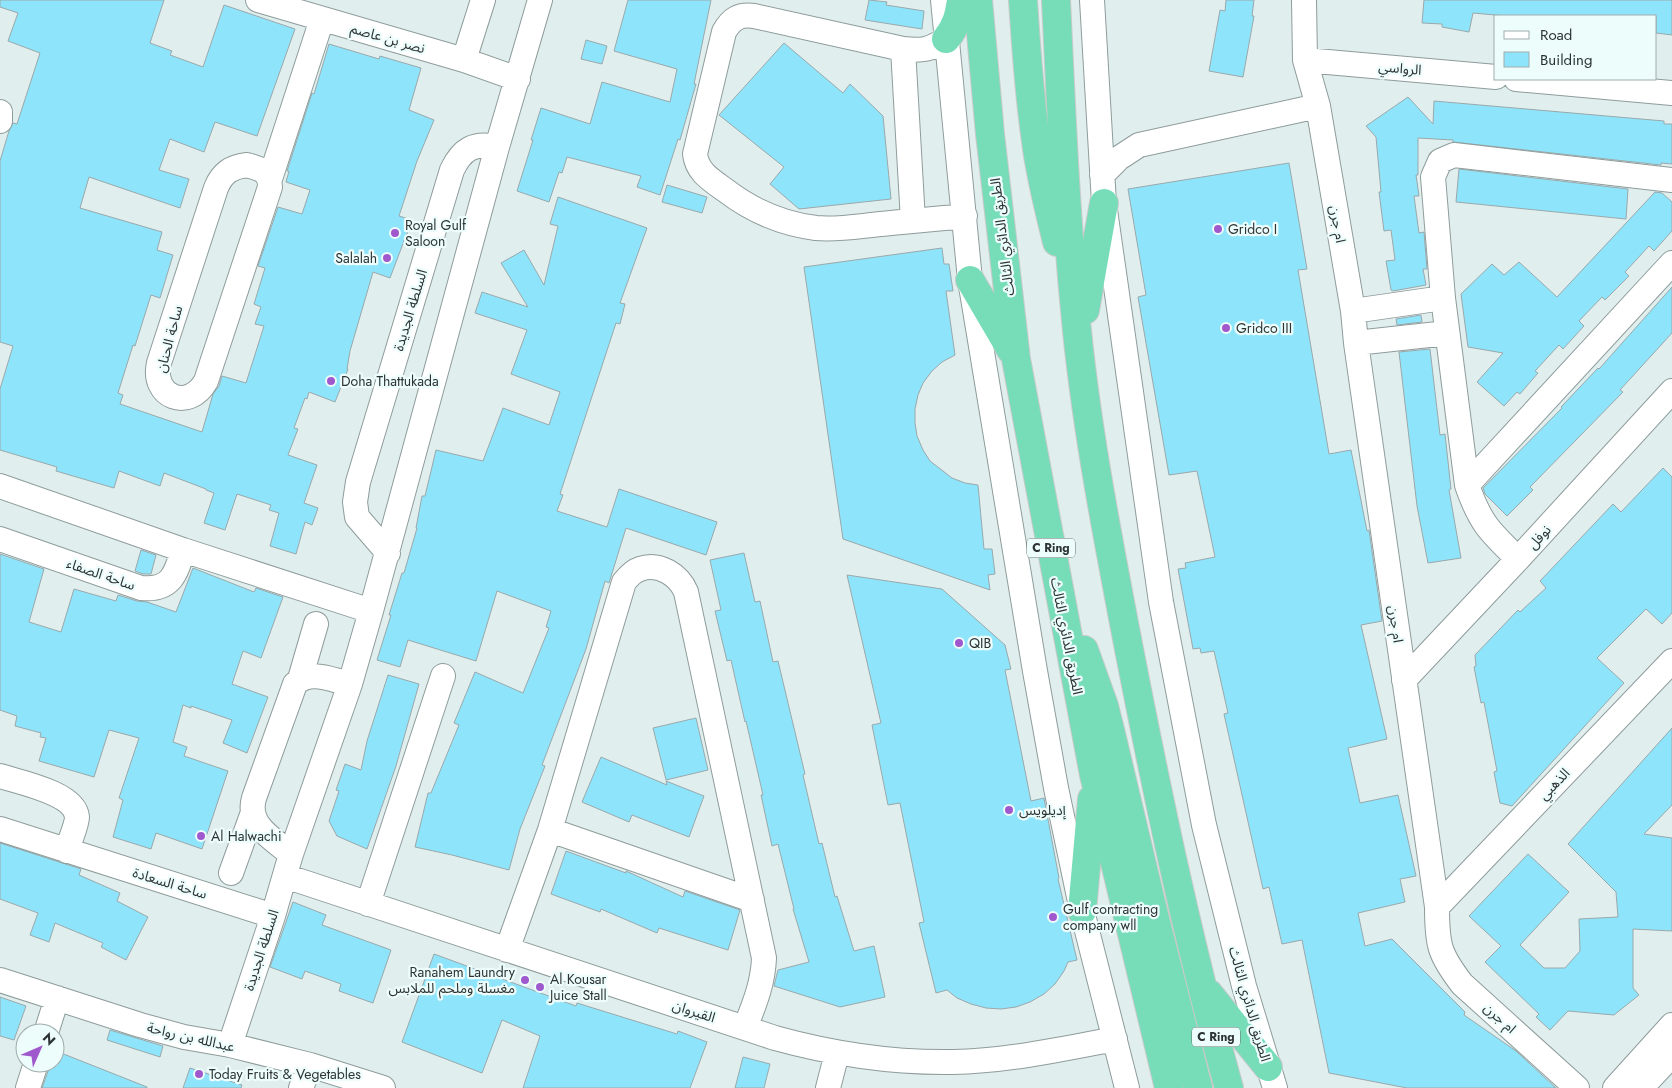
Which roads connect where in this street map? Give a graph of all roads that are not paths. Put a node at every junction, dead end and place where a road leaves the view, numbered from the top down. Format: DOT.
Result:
graph roads {
  1 [pos="258,0"];
  2 [pos="483,0"];
  3 [pos="540,0"];
  4 [pos="942,0"];
  5 [pos="961,0"];
  6 [pos="978,0"];
  7 [pos="1023,0"];
  8 [pos="1056,0"];
  9 [pos="1092,0"];
  10 [pos="1304,0"];
  11 [pos="322,19"];
  12 [pos="946,39"];
  13 [pos="903,49"];
  14 [pos="464,60"];
  15 [pos="1305,60"];
  16 [pos="1494,77"];
  17 [pos="518,79"];
  18 [pos="1527,80"];
  19 [pos="1672,93"];
  20 [pos="1318,106"];
  21 [pos="0,112"];
  22 [pos="0,121"];
  23 [pos="1099,121"];
  24 [pos="1139,145"];
  25 [pos="497,147"];
  26 [pos="1102,175"];
  27 [pos="270,179"];
  28 [pos="1672,180"];
  29 [pos="1104,203"];
  30 [pos="965,216"];
  31 [pos="913,221"];
  32 [pos="1672,263"];
  33 [pos="970,280"];
  34 [pos="1443,298"];
  35 [pos="1353,311"];
  36 [pos="1075,312"];
  37 [pos="1447,333"];
  38 [pos="1356,343"];
  39 [pos="1079,344"];
  40 [pos="1016,359"];
  41 [pos="1672,391"];
  42 [pos="1467,485"];
  43 [pos="0,486"];
  44 [pos="0,539"];
  45 [pos="184,550"];
  46 [pos="388,553"];
  47 [pos="1518,559"];
  48 [pos="1056,576"];
  49 [pos="371,611"];
  50 [pos="316,624"];
  51 [pos="1672,662"];
  52 [pos="443,676"];
  53 [pos="300,679"];
  54 [pos="1404,680"];
  55 [pos="350,684"];
  56 [pos="1094,775"];
  57 [pos="0,776"];
  58 [pos="252,815"];
  59 [pos="0,829"];
  60 [pos="550,830"];
  61 [pos="66,851"];
  62 [pos="288,865"];
  63 [pos="231,873"];
  64 [pos="752,900"];
  65 [pos="368,904"];
  66 [pos="1437,907"];
  67 [pos="1082,911"];
  68 [pos="273,916"];
  69 [pos="507,950"];
  70 [pos="0,980"];
  71 [pos="1202,985"];
  72 [pos="57,998"];
  73 [pos="49,1023"];
  74 [pos="1672,1025"];
  75 [pos="745,1028"];
  76 [pos="1115,1040"];
  77 [pos="230,1045"];
  78 [pos="836,1053"];
  79 [pos="1672,1055"];
  80 [pos="310,1065"];
  81 [pos="33,1073"];
  82 [pos="1271,1077"];
  83 [pos="369,1086"];
  84 [pos="28,1088"];
  85 [pos="302,1088"];
  86 [pos="828,1088"];
  87 [pos="1127,1088"];
  88 [pos="1169,1088"];
  89 [pos="1198,1088"];
  90 [pos="1229,1088"];
  91 [pos="1577,1088"];
  92 [pos="1615,1088"];
  93 [pos="1641,1088"];
  1 -- 11 [label="street, نصر بن عاصم"];
  2 -- 14 [label="street"];
  3 -- 17 [label="street, السلطة الجديدة"];
  4 -- 12 [label="street"];
  5 -- 12 [label="highway"];
  6 -- 40 [label="highway, الطريق الدائري الثالث / C Ring"];
  7 -- 36 [label="highway"];
  8 -- 36 [label="highway, C Ring"];
  9 -- 23 [label="street, الطريق الدائري الثالث"];
  10 -- 15 [label="street, ام جرن"];
  11 -- 14 [label="street, نصر بن عاصم"];
  11 -- 27 [label="street, ساحة الحنان"];
  12 -- 13 [label="street"];
  12 -- 30 [label="street"];
  13 -- 31 [label="street"];
  13 -- 31 [label="street"];
  14 -- 17 [label="street, نصر بن عاصم"];
  15 -- 16 [label="street, الرواسي"];
  15 -- 20 [label="street, ام جرن"];
  17 -- 25 [label="street, السلطة الجديدة"];
  18 -- 19 [label="street"];
  20 -- 24 [label="street"];
  20 -- 35 [label="street, ام جرن"];
  21 -- 22 [label="street"];
  23 -- 24 [label="street"];
  23 -- 26 [label="street, الطريق الدائري الثالث"];
  24 -- 26 [label="street"];
  25 -- 46 [label="street, السلطة الجديدة"];
  25 -- 46 [label="street, السلطة الجديدة"];
  26 -- 29 [label="street, الطريق الدائري الثالث"];
  27 -- 27 [label="street, ساحة الحنان"];
  28 -- 34 [label="street"];
  29 -- 39 [label="highway"];
  29 -- 82 [label="street, الطريق الدائري الثالث"];
  30 -- 31 [label="street"];
  30 -- 33 [label="street"];
  32 -- 42 [label="street"];
  33 -- 40 [label="highway"];
  33 -- 67 [label="street"];
  34 -- 35 [label="street"];
  34 -- 37 [label="street"];
  35 -- 38 [label="street, ام جرن"];
  36 -- 39 [label="highway, C Ring"];
  37 -- 38 [label="street"];
  37 -- 42 [label="street"];
  38 -- 54 [label="street, ام جرن"];
  39 -- 71 [label="highway, C Ring"];
  40 -- 48 [label="highway, الطريق الدائري الثالث / C Ring"];
  41 -- 47 [label="street, نوفل"];
  42 -- 47 [label="street"];
  43 -- 45 [label="street"];
  44 -- 45 [label="street, ساحة الصفاء"];
  45 -- 49 [label="street"];
  46 -- 49 [label="street, السلطة الجديدة"];
  47 -- 54 [label="street, نوفل"];
  48 -- 56 [label="highway, الطريق الدائري الثالث / C Ring"];
  48 -- 89 [label="highway"];
  49 -- 55 [label="street, السلطة الجديدة"];
  50 -- 53 [label="street"];
  51 -- 66 [label="street, الذهبي"];
  52 -- 65 [label="street"];
  53 -- 55 [label="street"];
  53 -- 58 [label="street"];
  54 -- 66 [label="street, ام جرن"];
  55 -- 62 [label="street, السلطة الجديدة"];
  56 -- 67 [label="highway"];
  56 -- 88 [label="highway, الطريق الدائري الثالث / C Ring"];
  57 -- 61 [label="street"];
  58 -- 62 [label="street"];
  58 -- 63 [label="street"];
  59 -- 61 [label="street, ساحة السعادة"];
  60 -- 64 [label="street"];
  60 -- 64 [label="street"];
  60 -- 69 [label="street"];
  61 -- 68 [label="street, ساحة السعادة"];
  62 -- 65 [label="street, القيروان"];
  62 -- 68 [label="street, السلطة الجديدة"];
  64 -- 75 [label="street"];
  65 -- 69 [label="street, القيروان"];
  66 -- 91 [label="street, ام جرن"];
  67 -- 76 [label="street"];
  68 -- 77 [label="street, السلطة الجديدة"];
  69 -- 75 [label="street, القيروان"];
  70 -- 72 [label="street, عبدالله بن رواحة"];
  71 -- 82 [label="highway"];
  71 -- 90 [label="highway, C Ring"];
  72 -- 73 [label="street"];
  72 -- 77 [label="street, عبدالله بن رواحة"];
  74 -- 92 [label="street"];
  75 -- 78 [label="street, القيروان"];
  76 -- 78 [label="street, القيروان"];
  76 -- 87 [label="street"];
  77 -- 80 [label="street, عبدالله بن رواحة"];
  78 -- 86 [label="street"];
  79 -- 93 [label="street"];
  80 -- 83 [label="street, عبدالله بن رواحة"];
  80 -- 85 [label="street"];
  81 -- 84 [label="street"];
}
